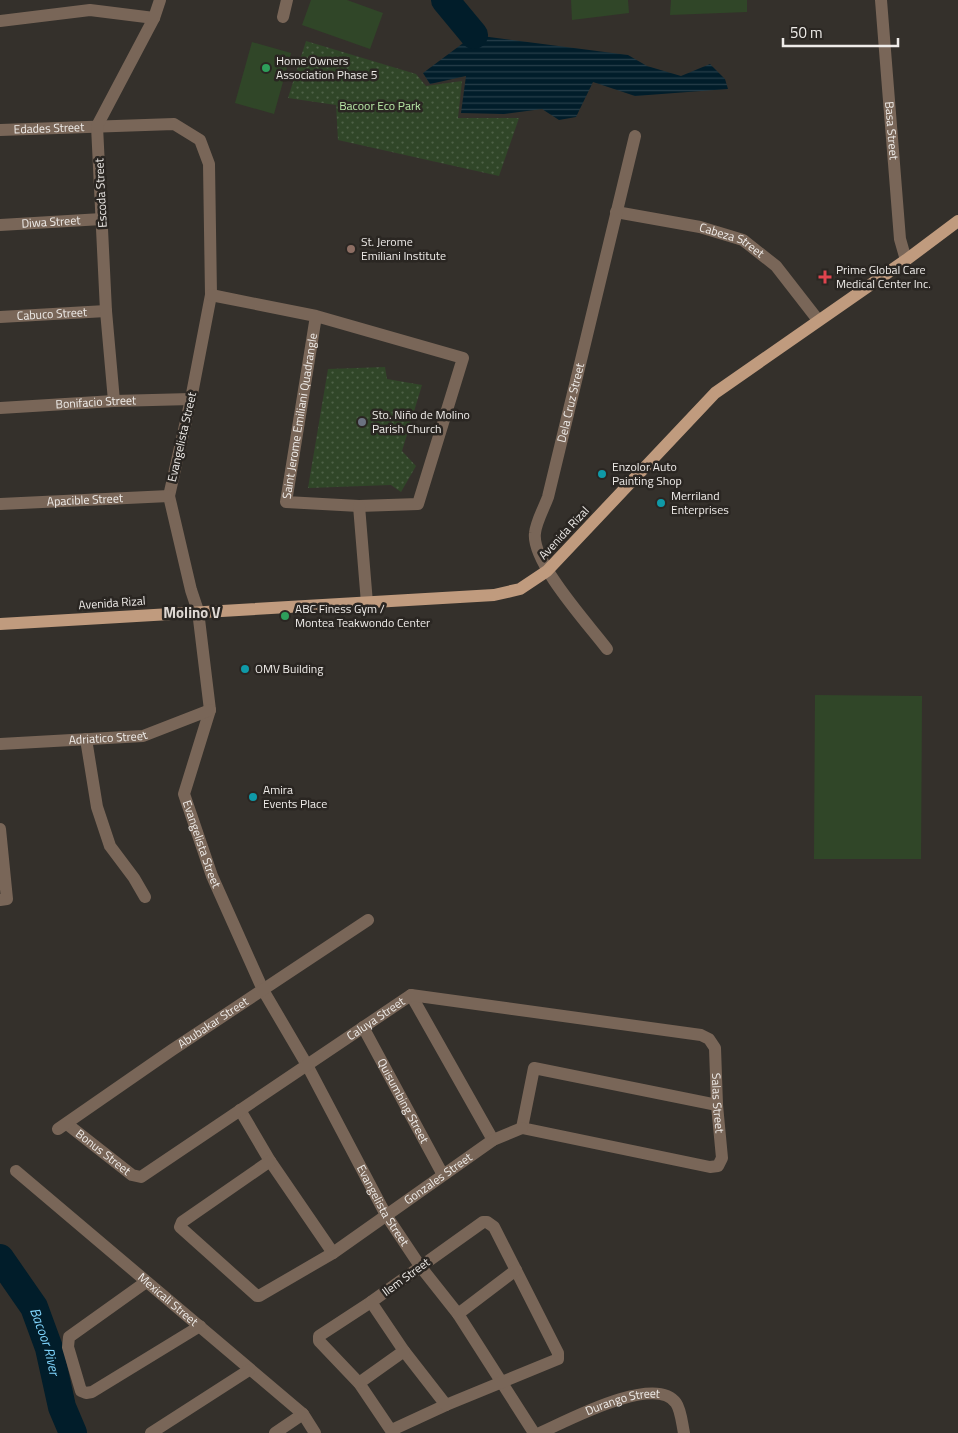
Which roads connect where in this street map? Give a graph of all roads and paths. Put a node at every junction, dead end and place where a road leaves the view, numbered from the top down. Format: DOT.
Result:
graph roads {
  1 [pos="160,0"];
  2 [pos="286,0"];
  3 [pos="881,0"];
  4 [pos="86,5"];
  5 [pos="283,17"];
  6 [pos="154,18"];
  7 [pos="0,21"];
  8 [pos="97,126"];
  9 [pos="0,130"];
  10 [pos="635,136"];
  11 [pos="616,212"];
  12 [pos="102,219"];
  13 [pos="958,221"];
  14 [pos="0,225"];
  15 [pos="906,260"];
  16 [pos="211,295"];
  17 [pos="106,311"];
  18 [pos="316,316"];
  19 [pos="0,317"];
  20 [pos="818,320"];
  21 [pos="191,399"];
  22 [pos="114,401"];
  23 [pos="0,408"];
  24 [pos="169,496"];
  25 [pos="0,504"];
  26 [pos="359,506"];
  27 [pos="547,571"];
  28 [pos="368,603"];
  29 [pos="198,611"];
  30 [pos="0,624"];
  31 [pos="608,649"];
  32 [pos="210,710"];
  33 [pos="86,739"];
  34 [pos="0,744"];
  35 [pos="0,829"];
  36 [pos="145,897"];
  37 [pos="0,900"];
  38 [pos="368,920"];
  39 [pos="263,990"];
  40 [pos="411,995"];
  41 [pos="363,1027"];
  42 [pos="709,1039"];
  43 [pos="307,1065"];
  44 [pos="717,1106"];
  45 [pos="240,1110"];
  46 [pos="63,1126"];
  47 [pos="522,1128"];
  48 [pos="493,1140"];
  49 [pos="270,1161"];
  50 [pos="16,1171"];
  51 [pos="443,1175"];
  52 [pos="141,1176"];
  53 [pos="386,1216"];
  54 [pos="333,1253"];
  55 [pos="420,1266"];
  56 [pos="516,1270"];
  57 [pos="146,1282"];
  58 [pos="372,1302"];
  59 [pos="458,1314"];
  60 [pos="200,1326"];
  61 [pos="404,1351"];
  62 [pos="249,1370"];
  63 [pos="358,1383"];
  64 [pos="503,1383"];
  65 [pos="446,1406"];
  66 [pos="303,1414"];
  67 [pos="151,1433"];
  68 [pos="275,1433"];
  69 [pos="315,1433"];
  70 [pos="534,1433"];
  71 [pos="540,1433"];
  72 [pos="684,1433"];
  1 -- 6 [label="street"];
  2 -- 5 [label="street"];
  3 -- 15 [label="street, Basa Street"];
  4 -- 6 [label="street"];
  4 -- 7 [label="street"];
  6 -- 8 [label="street"];
  8 -- 9 [label="street, Edades Street"];
  8 -- 12 [label="street, Escoda Street"];
  8 -- 16 [label="street, Evangelista Street"];
  10 -- 11 [label="street, Dela Cruz Street"];
  11 -- 20 [label="street, Cabeza Street"];
  11 -- 27 [label="street, Dela Cruz Street"];
  12 -- 14 [label="street, Diwa Street"];
  12 -- 17 [label="street, Escoda Street"];
  13 -- 15 [label="main road, Avenida Rizal"];
  15 -- 20 [label="main road, Avenida Rizal"];
  16 -- 18 [label="street, Saint Jerome Emiliani Quadrangle"];
  16 -- 21 [label="street, Evangelista Street"];
  17 -- 19 [label="street, Cabuco Street"];
  17 -- 22 [label="street, Escoda Street"];
  18 -- 26 [label="street, Saint Jerome Emiliani Quadrangle"];
  18 -- 26 [label="street, Saint Jerome Emiliani Quadrangle"];
  20 -- 27 [label="main road, Avenida Rizal"];
  21 -- 22 [label="street, Bonifacio Street"];
  21 -- 24 [label="street, Evangelista Street"];
  22 -- 23 [label="street, Bonifacio Street"];
  24 -- 25 [label="street, Apacible Street"];
  24 -- 29 [label="street, Evangelista Street"];
  26 -- 28 [label="street"];
  27 -- 28 [label="main road, Avenida Rizal"];
  27 -- 31 [label="street, Dela Cruz Street"];
  28 -- 29 [label="main road, Avenida Rizal"];
  29 -- 30 [label="main road, Avenida Rizal"];
  29 -- 32 [label="street, Evangelista Street"];
  32 -- 33 [label="street, Adriatico Street"];
  32 -- 39 [label="street, Evangelista Street"];
  33 -- 34 [label="street, Adriatico Street"];
  33 -- 36 [label="street"];
  35 -- 37 [label="street"];
  38 -- 39 [label="street, Abubakar Street"];
  39 -- 43 [label="street, Evangelista Street"];
  39 -- 46 [label="street, Abubakar Street"];
  40 -- 41 [label="street, Caluya Street"];
  40 -- 42 [label="street, Caluya Street"];
  40 -- 48 [label="street"];
  41 -- 43 [label="street, Caluya Street"];
  41 -- 51 [label="street, Quisumbing Street"];
  42 -- 44 [label="street, Salas Street"];
  43 -- 45 [label="street, Caluya Street"];
  43 -- 53 [label="street, Evangelista Street"];
  44 -- 47 [label="street"];
  44 -- 47 [label="street, Salas Street"];
  45 -- 49 [label="street"];
  45 -- 52 [label="street, Caluya Street"];
  46 -- 52 [label="street, Bonus Street"];
  47 -- 48 [label="street, Gonzales Street"];
  48 -- 51 [label="street, Gonzales Street"];
  49 -- 54 [label="street"];
  49 -- 54 [label="street, Gonzales Street"];
  50 -- 57 [label="street, Mexicali Street"];
  51 -- 53 [label="street, Gonzales Street"];
  53 -- 54 [label="street, Gonzales Street"];
  53 -- 55 [label="street, Evangelista Street"];
  55 -- 56 [label="street, Ilem Street"];
  55 -- 58 [label="street, Ilem Street"];
  55 -- 59 [label="street, Evangelista Street"];
  56 -- 59 [label="street"];
  56 -- 64 [label="street"];
  57 -- 60 [label="street, Mexicali Street"];
  57 -- 60 [label="street"];
  58 -- 61 [label="street"];
  58 -- 63 [label="street, Ilem Street"];
  59 -- 64 [label="street, Evangelista Street"];
  60 -- 62 [label="street, Mexicali Street"];
  61 -- 63 [label="street"];
  61 -- 65 [label="street"];
  62 -- 66 [label="street, Mexicali Street"];
  62 -- 67 [label="street"];
  63 -- 65 [label="street"];
  64 -- 65 [label="street"];
  64 -- 70 [label="street, Evangelista Street"];
  66 -- 68 [label="street"];
  66 -- 69 [label="street, Mexicali Street"];
  71 -- 72 [label="street, Durango Street"];
}
